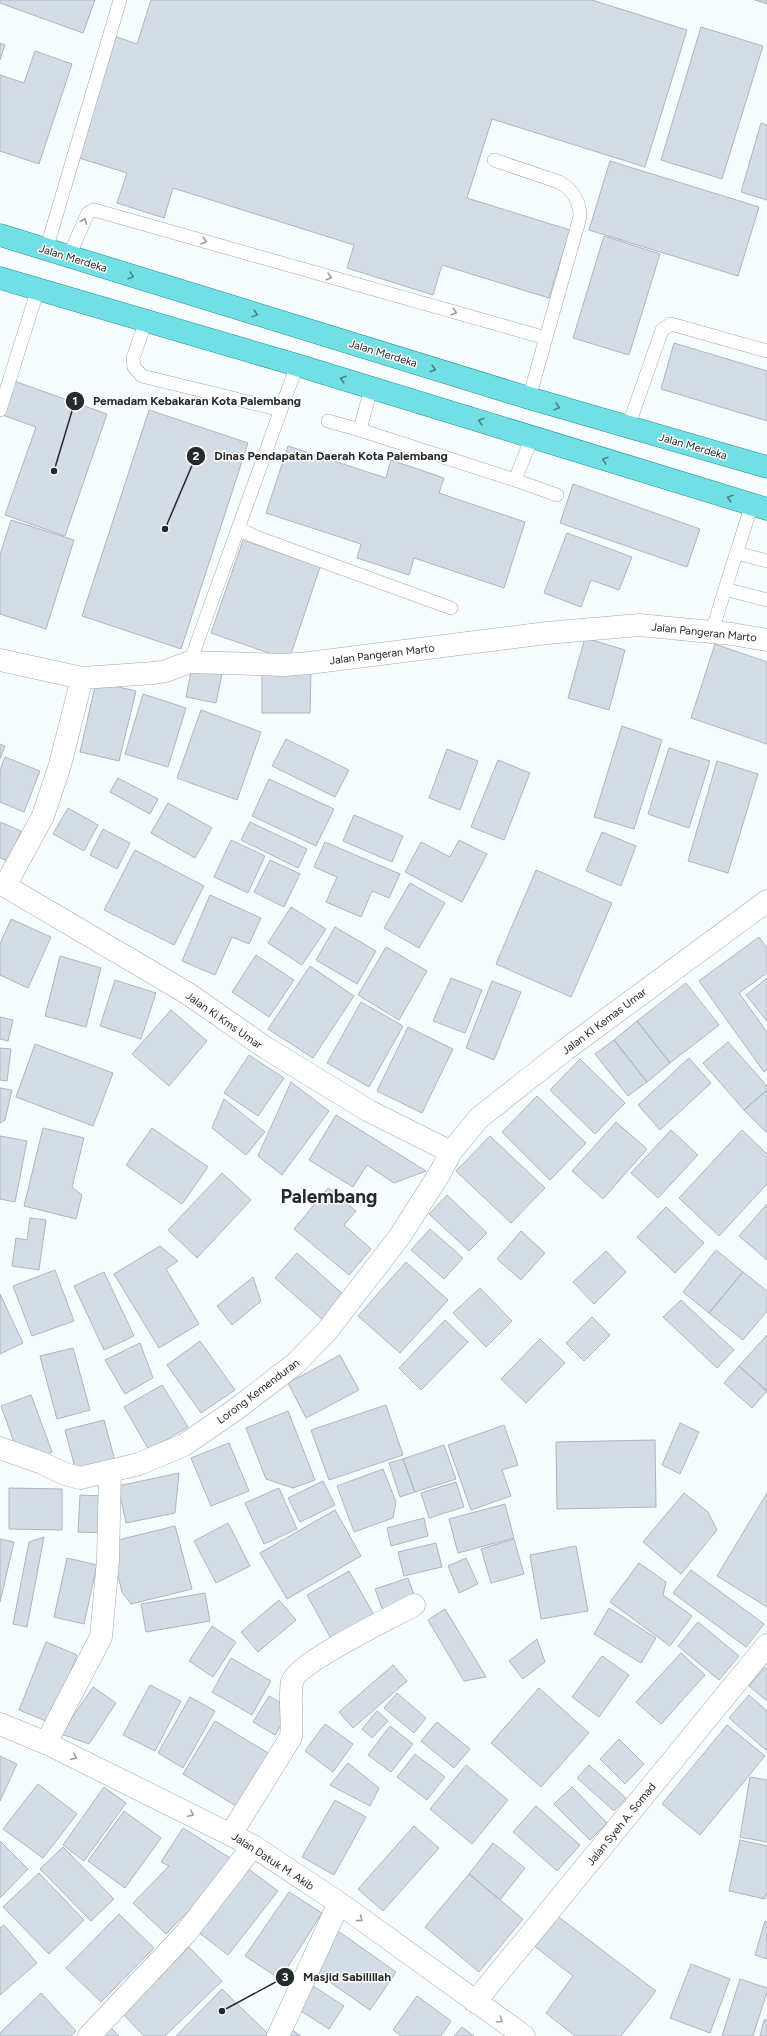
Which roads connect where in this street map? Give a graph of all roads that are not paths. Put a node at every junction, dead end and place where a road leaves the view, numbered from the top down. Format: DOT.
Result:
graph roads {
  1 [pos="120,0"];
  2 [pos="494,160"];
  3 [pos="0,235"];
  4 [pos="46,250"];
  5 [pos="69,256"];
  6 [pos="0,278"];
  7 [pos="38,290"];
  8 [pos="146,321"];
  9 [pos="546,338"];
  10 [pos="767,351"];
  11 [pos="297,365"];
  12 [pos="371,388"];
  13 [pos="529,398"];
  14 [pos="0,410"];
  15 [pos="281,410"];
  16 [pos="328,421"];
  17 [pos="628,427"];
  18 [pos="360,430"];
  19 [pos="532,437"];
  20 [pos="767,467"];
  21 [pos="515,480"];
  22 [pos="557,494"];
  23 [pos="760,507"];
  24 [pos="239,529"];
  25 [pos="737,553"];
  26 [pos="767,561"];
  27 [pos="725,589"];
  28 [pos="767,600"];
  29 [pos="451,608"];
  30 [pos="712,632"];
  31 [pos="767,640"];
  32 [pos="0,660"];
  33 [pos="190,662"];
  34 [pos="82,678"];
  35 [pos="2,885"];
  36 [pos="767,901"];
  37 [pos="451,1152"];
  38 [pos="0,1448"];
  39 [pos="110,1471"];
  40 [pos="414,1605"];
  41 [pos="767,1645"];
  42 [pos="0,1724"];
  43 [pos="46,1743"];
  44 [pos="231,1834"];
  45 [pos="252,1846"];
  46 [pos="339,1904"];
  47 [pos="475,2002"];
  48 [pos="89,2036"];
  49 [pos="278,2036"];
  50 [pos="524,2036"];
  1 -- 4 [label="lane"];
  2 -- 9 [label="lane"];
  3 -- 4 [label="main road, Jalan Merdeka"];
  4 -- 5 [label="main road, Jalan Merdeka"];
  5 -- 9 [label="lane, one-way"];
  5 -- 13 [label="main road, Jalan Merdeka, one-way"];
  6 -- 7 [label="main road"];
  7 -- 8 [label="main road"];
  7 -- 14 [label="lane"];
  8 -- 11 [label="main road"];
  8 -- 15 [label="lane"];
  9 -- 13 [label="lane"];
  10 -- 17 [label="lane"];
  12 -- 11 [label="main road, one-way"];
  11 -- 15 [label="lane"];
  12 -- 18 [label="lane"];
  19 -- 12 [label="main road, one-way"];
  13 -- 17 [label="main road, Jalan Merdeka, one-way"];
  15 -- 24 [label="lane"];
  16 -- 18 [label="lane"];
  17 -- 20 [label="main road, Jalan Merdeka"];
  18 -- 21 [label="lane"];
  19 -- 21 [label="lane"];
  23 -- 19 [label="main road, one-way"];
  21 -- 22 [label="lane"];
  23 -- 25 [label="lane"];
  24 -- 29 [label="lane"];
  24 -- 33 [label="lane"];
  25 -- 26 [label="lane"];
  25 -- 27 [label="lane"];
  27 -- 28 [label="lane"];
  27 -- 30 [label="lane"];
  30 -- 31 [label="street, Jalan Pangeran Marto"];
  30 -- 33 [label="street, Jalan Pangeran Marto"];
  32 -- 34 [label="street, Jalan Pangeran Marto"];
  33 -- 34 [label="street, Jalan Pangeran Marto"];
  34 -- 35 [label="street"];
  35 -- 37 [label="street, Jalan Ki Kms Umar"];
  36 -- 37 [label="street, Jalan KI Kemas Umar"];
  37 -- 39 [label="street, Lorong Kemenduran"];
  38 -- 39 [label="street, Lorong Kemenduran"];
  39 -- 43 [label="street"];
  40 -- 44 [label="street"];
  41 -- 47 [label="street, Jalan Syeh A. Somad"];
  42 -- 43 [label="street, Jalan Datuk M. Akib"];
  43 -- 44 [label="street, Jalan Datuk M. Akib, one-way"];
  44 -- 45 [label="street, Jalan Datuk M. Akib"];
  45 -- 46 [label="street, Jalan Datuk M. Akib"];
  45 -- 48 [label="street"];
  46 -- 47 [label="street, Jalan Datuk M. Akib, one-way"];
  46 -- 49 [label="street"];
  47 -- 50 [label="street, Jalan Datuk M. Akib, one-way"];
}
